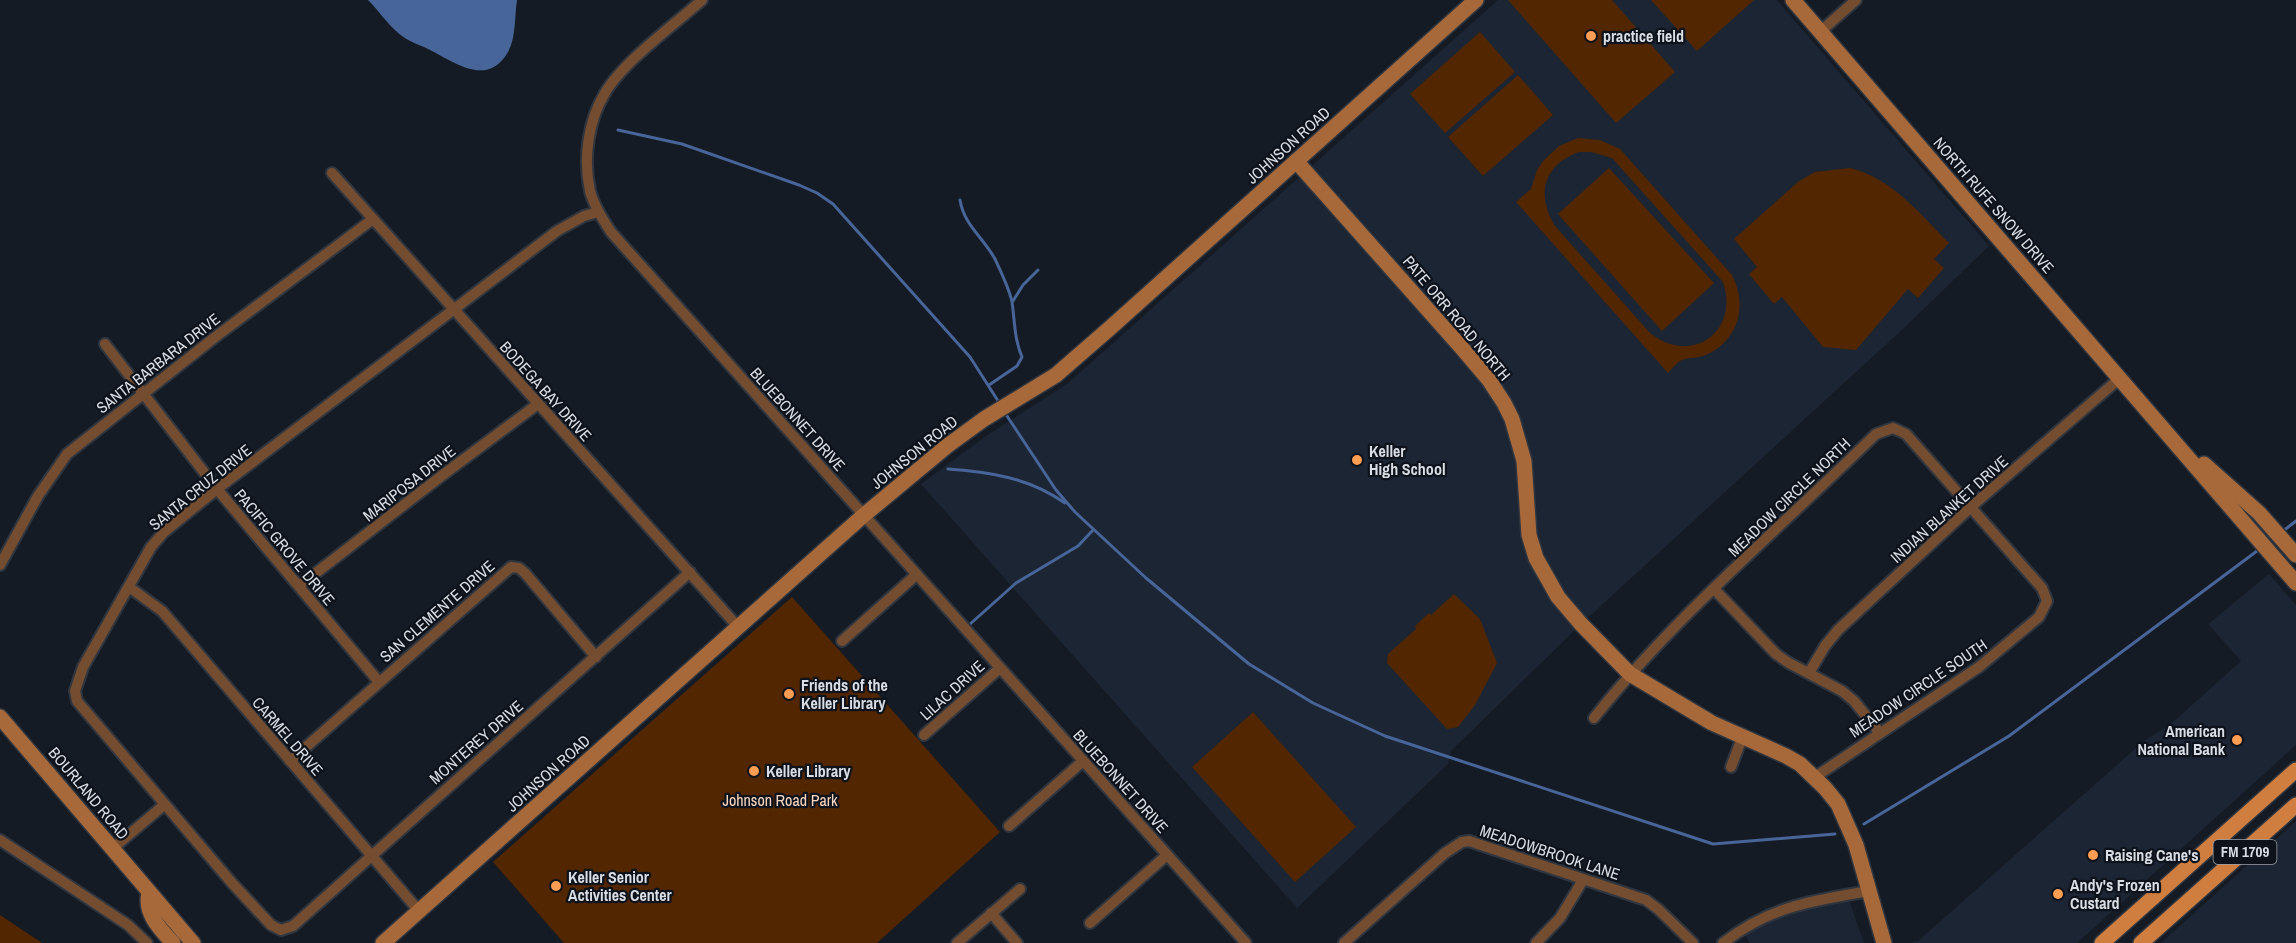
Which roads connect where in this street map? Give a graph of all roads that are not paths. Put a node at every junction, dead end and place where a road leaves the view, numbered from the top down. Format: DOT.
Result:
graph roads {
  1 [pos="702,0"];
  2 [pos="1476,0"];
  3 [pos="1793,0"];
  4 [pos="1856,0"];
  5 [pos="1820,32"];
  6 [pos="1296,161"];
  7 [pos="332,173"];
  8 [pos="598,212"];
  9 [pos="373,219"];
  10 [pos="454,310"];
  11 [pos="105,344"];
  12 [pos="2120,378"];
  13 [pos="145,393"];
  14 [pos="538,404"];
  15 [pos="2168,433"];
  16 [pos="217,489"];
  17 [pos="1972,506"];
  18 [pos="864,515"];
  19 [pos="2295,553"];
  20 [pos="0,565"];
  21 [pos="690,572"];
  22 [pos="916,575"];
  23 [pos="2296,583"];
  24 [pos="299,586"];
  25 [pos="129,587"];
  26 [pos="1715,590"];
  27 [pos="739,628"];
  28 [pos="842,640"];
  29 [pos="596,657"];
  30 [pos="1000,668"];
  31 [pos="1809,673"];
  32 [pos="1630,674"];
  33 [pos="379,682"];
  34 [pos="0,717"];
  35 [pos="1594,718"];
  36 [pos="1880,732"];
  37 [pos="924,735"];
  38 [pos="1742,738"];
  39 [pos="290,761"];
  40 [pos="1083,761"];
  41 [pos="1731,767"];
  42 [pos="2296,770"];
  43 [pos="1815,777"];
  44 [pos="164,805"];
  45 [pos="2296,806"];
  46 [pos="1009,826"];
  47 [pos="0,840"];
  48 [pos="112,849"];
  49 [pos="371,855"];
  50 [pos="1167,855"];
  51 [pos="2174,878"];
  52 [pos="1583,880"];
  53 [pos="1020,889"];
  54 [pos="1869,891"];
  55 [pos="149,893"];
  56 [pos="2192,897"];
  57 [pos="419,911"];
  58 [pos="991,913"];
  59 [pos="1090,923"];
  60 [pos="280,930"];
  61 [pos="147,943"];
  62 [pos="173,943"];
  63 [pos="193,943"];
  64 [pos="383,943"];
  65 [pos="957,943"];
  66 [pos="1017,943"];
  67 [pos="1246,943"];
  68 [pos="1344,943"];
  69 [pos="1536,943"];
  70 [pos="1693,943"];
  71 [pos="1723,943"];
  72 [pos="1884,943"];
  73 [pos="2102,943"];
  74 [pos="2141,943"];
  1 -- 8 [label="street, BLUEBONNET DRIVE"];
  2 -- 6 [label="main road, JOHNSON ROAD"];
  3 -- 5 [label="main road, NORTH RUFE SNOW DRIVE"];
  4 -- 5 [label="street"];
  5 -- 12 [label="main road, NORTH RUFE SNOW DRIVE"];
  6 -- 18 [label="main road, JOHNSON ROAD"];
  6 -- 32 [label="main road, PATE ORR ROAD NORTH"];
  7 -- 9 [label="street, BODEGA BAY DRIVE"];
  8 -- 10 [label="street, SANTA CRUZ DRIVE"];
  8 -- 18 [label="street, BLUEBONNET DRIVE"];
  9 -- 10 [label="street, BODEGA BAY DRIVE"];
  9 -- 13 [label="street, SANTA BARBARA DRIVE"];
  10 -- 14 [label="street, BODEGA BAY DRIVE"];
  10 -- 16 [label="street, SANTA CRUZ DRIVE"];
  11 -- 13 [label="street, PACIFIC GROVE DRIVE"];
  12 -- 15 [label="main road, NORTH RUFE SNOW DRIVE"];
  12 -- 17 [label="street, INDIAN BLANKET DRIVE"];
  13 -- 16 [label="street, PACIFIC GROVE DRIVE"];
  13 -- 20 [label="street, SANTA BARBARA DRIVE"];
  14 -- 21 [label="street, BODEGA BAY DRIVE"];
  14 -- 24 [label="street, MARIPOSA DRIVE"];
  15 -- 19 [label="main road, NORTH RUFE SNOW DRIVE"];
  15 -- 23 [label="main road, NORTH RUFE SNOW DRIVE"];
  16 -- 24 [label="street, PACIFIC GROVE DRIVE"];
  16 -- 25 [label="street, SANTA CRUZ DRIVE"];
  17 -- 26 [label="street, MEADOW CIRCLE NORTH"];
  17 -- 31 [label="street, INDIAN BLANKET DRIVE"];
  17 -- 36 [label="street, MEADOW CIRCLE SOUTH"];
  18 -- 22 [label="street, BLUEBONNET DRIVE"];
  18 -- 27 [label="main road, JOHNSON ROAD"];
  21 -- 27 [label="street, BODEGA BAY DRIVE"];
  21 -- 29 [label="street, MONTEREY DRIVE"];
  22 -- 28 [label="street"];
  22 -- 30 [label="street, BLUEBONNET DRIVE"];
  24 -- 33 [label="street, PACIFIC GROVE DRIVE"];
  25 -- 39 [label="street, CARMEL DRIVE"];
  25 -- 44 [label="street, SANTA CRUZ DRIVE"];
  26 -- 31 [label="street"];
  26 -- 32 [label="street, MEADOW CIRCLE NORTH"];
  27 -- 57 [label="main road, JOHNSON ROAD"];
  29 -- 33 [label="street, SAN CLEMENTE DRIVE"];
  29 -- 49 [label="street, MONTEREY DRIVE"];
  30 -- 37 [label="street, LILAC DRIVE"];
  30 -- 40 [label="street, BLUEBONNET DRIVE"];
  31 -- 36 [label="street"];
  32 -- 35 [label="street, MEADOW CIRCLE NORTH"];
  32 -- 38 [label="main road, PATE ORR ROAD NORTH"];
  33 -- 39 [label="street, SAN CLEMENTE DRIVE"];
  34 -- 48 [label="main road, BOURLAND ROAD"];
  36 -- 43 [label="street, MEADOW CIRCLE SOUTH"];
  38 -- 41 [label="street"];
  38 -- 43 [label="main road, PATE ORR ROAD NORTH"];
  39 -- 49 [label="street, CARMEL DRIVE"];
  40 -- 46 [label="street"];
  40 -- 50 [label="street, BLUEBONNET DRIVE"];
  42 -- 51 [label="main road, FM 1709"];
  43 -- 54 [label="main road, PATE ORR ROAD NORTH"];
  44 -- 48 [label="street"];
  44 -- 60 [label="street, SANTA CRUZ DRIVE"];
  45 -- 56 [label="main road, FM 1709"];
  47 -- 61 [label="street"];
  48 -- 55 [label="main road, BOURLAND ROAD"];
  49 -- 57 [label="street, CARMEL DRIVE"];
  49 -- 60 [label="street, MONTEREY DRIVE"];
  50 -- 59 [label="street"];
  50 -- 67 [label="street, BLUEBONNET DRIVE"];
  51 -- 56 [label="main road"];
  51 -- 73 [label="main road, FM 1709"];
  52 -- 68 [label="street, MEADOWBROOK LANE"];
  52 -- 69 [label="street"];
  52 -- 70 [label="street, MEADOWBROOK LANE"];
  53 -- 58 [label="street"];
  54 -- 71 [label="street"];
  54 -- 72 [label="main road, PATE ORR ROAD NORTH"];
  55 -- 62 [label="main road, BOURLAND ROAD"];
  55 -- 63 [label="main road, BOURLAND ROAD"];
  56 -- 74 [label="main road, FM 1709"];
  57 -- 64 [label="main road, JOHNSON ROAD"];
  58 -- 65 [label="street"];
  58 -- 66 [label="street"];
}
